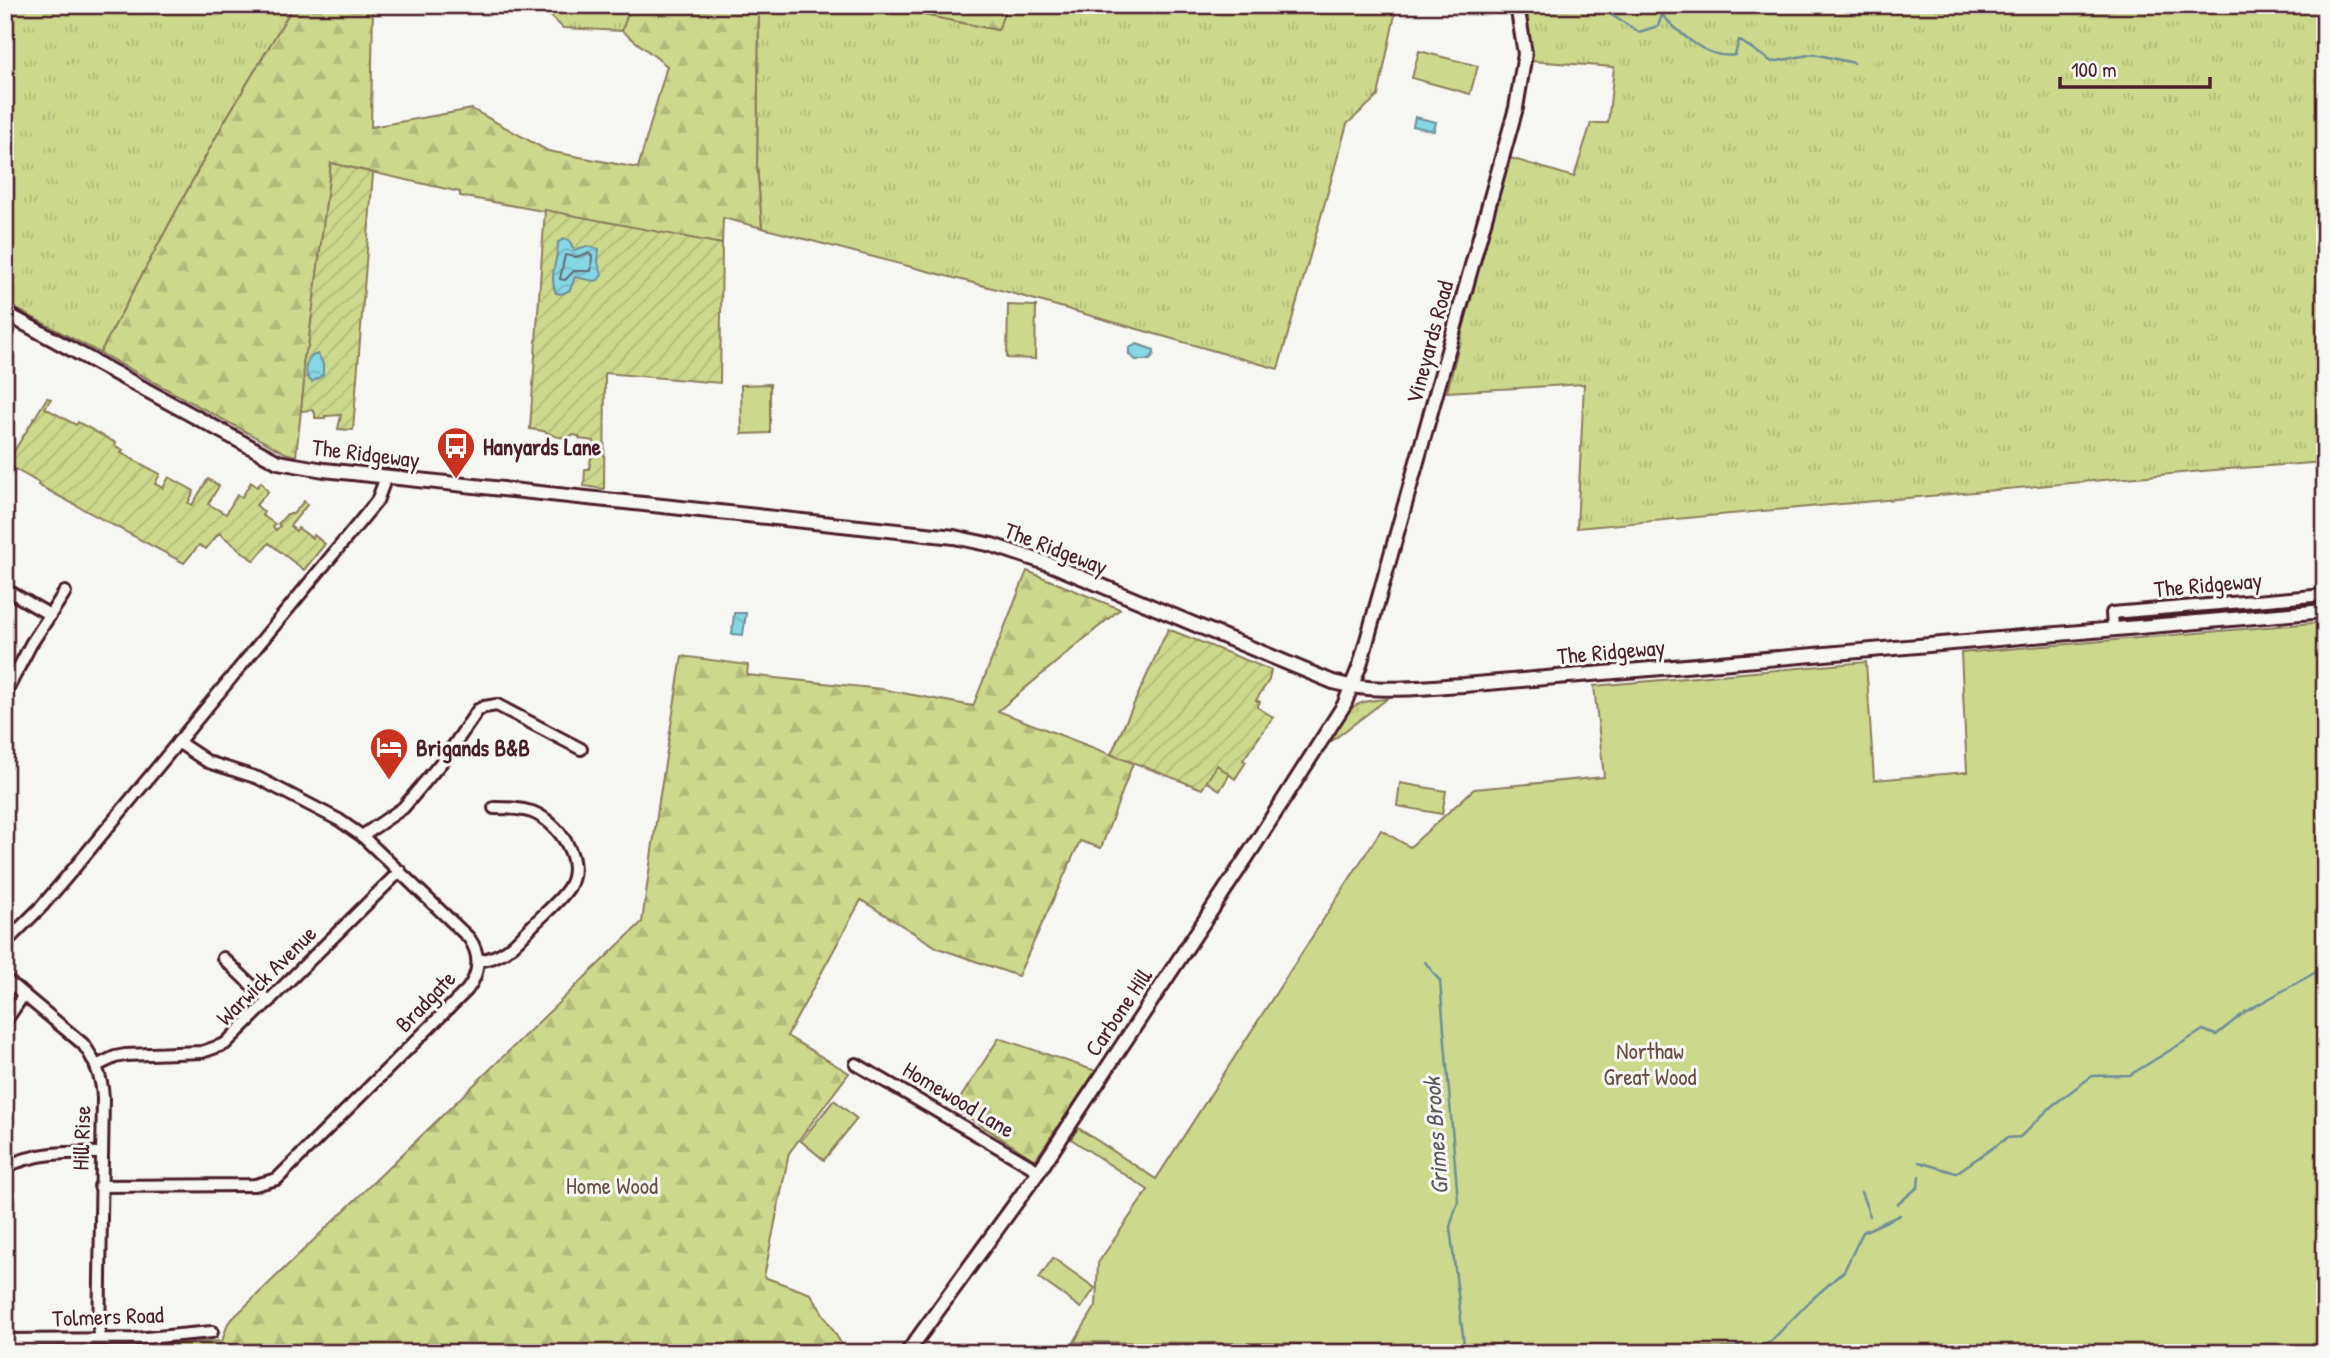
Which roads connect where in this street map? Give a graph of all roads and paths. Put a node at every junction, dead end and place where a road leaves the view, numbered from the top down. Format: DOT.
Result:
graph roads {
  1 [pos="1517,5"];
  2 [pos="5,313"];
  3 [pos="386,477"];
  4 [pos="5,589"];
  5 [pos="65,592"];
  6 [pos="2325,595"];
  7 [pos="2325,611"];
  8 [pos="50,615"];
  9 [pos="2113,629"];
  10 [pos="1352,687"];
  11 [pos="5,694"];
  12 [pos="178,742"];
  13 [pos="581,749"];
  14 [pos="494,808"];
  15 [pos="362,836"];
  16 [pos="400,871"];
  17 [pos="5,943"];
  18 [pos="223,958"];
  19 [pos="478,961"];
  20 [pos="5,979"];
  21 [pos="24,994"];
  22 [pos="269,1002"];
  23 [pos="5,1022"];
  24 [pos="856,1063"];
  25 [pos="96,1066"];
  26 [pos="101,1153"];
  27 [pos="5,1167"];
  28 [pos="1039,1171"];
  29 [pos="100,1186"];
  30 [pos="212,1332"];
  31 [pos="99,1339"];
  32 [pos="5,1340"];
  33 [pos="907,1353"];
  1 -- 10 [label="street, Vineyards Road"];
  2 -- 3 [label="street, The Ridgeway"];
  3 -- 10 [label="street, The Ridgeway"];
  3 -- 12 [label="street"];
  4 -- 8 [label="street"];
  5 -- 8 [label="street"];
  6 -- 9 [label="street, The Ridgeway"];
  7 -- 9 [label="street, The Ridgeway"];
  8 -- 11 [label="street"];
  9 -- 10 [label="street, The Ridgeway"];
  10 -- 28 [label="street, Carbone Hill"];
  12 -- 15 [label="street, Bradgate"];
  12 -- 17 [label="street"];
  13 -- 15 [label="street"];
  14 -- 19 [label="street"];
  15 -- 16 [label="street, Bradgate"];
  16 -- 19 [label="street, Bradgate"];
  16 -- 22 [label="street, Warwick Avenue"];
  18 -- 22 [label="street"];
  19 -- 29 [label="street, Bradgate"];
  20 -- 21 [label="street, Hill Rise"];
  21 -- 23 [label="street"];
  21 -- 25 [label="street, Hill Rise"];
  22 -- 25 [label="street, Warwick Avenue"];
  24 -- 28 [label="street, Homewood Lane"];
  25 -- 26 [label="street, Hill Rise"];
  26 -- 27 [label="street"];
  26 -- 29 [label="street, Hill Rise"];
  28 -- 33 [label="street, Carbone Hill"];
  29 -- 31 [label="street, Hill Rise"];
  30 -- 31 [label="street, Tolmers Road"];
  31 -- 32 [label="street, Tolmers Road"];
}
